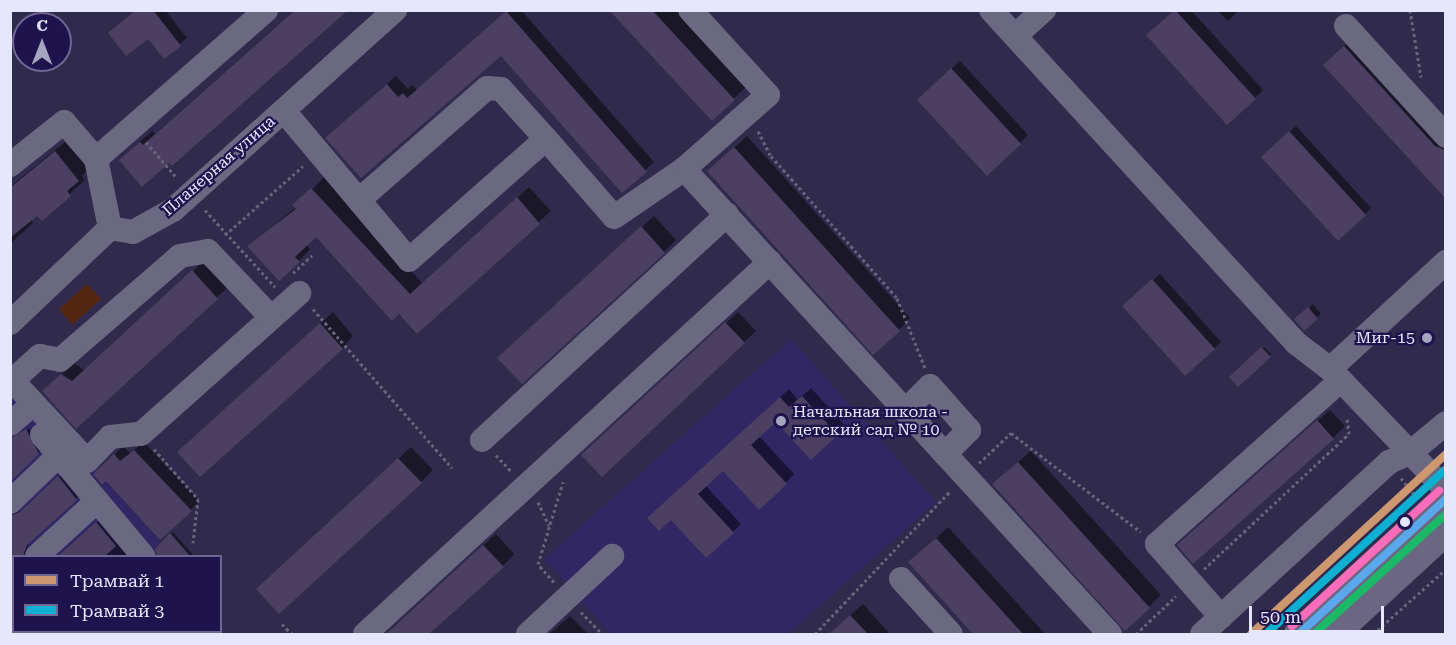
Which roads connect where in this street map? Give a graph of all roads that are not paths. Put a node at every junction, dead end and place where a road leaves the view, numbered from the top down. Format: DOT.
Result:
graph roads {
  1 [pos="266,10"];
  2 [pos="395,10"];
  3 [pos="690,10"];
  4 [pos="991,10"];
  5 [pos="1044,10"];
  6 [pos="1346,26"];
  7 [pos="1016,35"];
  8 [pos="284,111"];
  9 [pos="1446,136"];
  10 [pos="546,139"];
  11 [pos="96,159"];
  12 [pos="10,165"];
  13 [pos="684,169"];
  14 [pos="359,200"];
  15 [pos="727,215"];
  16 [pos="110,228"];
  17 [pos="770,262"];
  18 [pos="1446,262"];
  19 [pos="299,293"];
  20 [pos="270,316"];
  21 [pos="10,323"];
  22 [pos="1336,375"];
  23 [pos="14,397"];
  24 [pos="905,411"];
  25 [pos="1446,423"];
  26 [pos="482,440"];
  27 [pos="1410,453"];
  28 [pos="945,454"];
  29 [pos="59,456"];
  30 [pos="1446,490"];
  31 [pos="1446,499"];
  32 [pos="97,501"];
  33 [pos="10,502"];
  34 [pos="1446,530"];
  35 [pos="134,553"];
  36 [pos="38,555"];
  37 [pos="612,556"];
  38 [pos="901,579"];
  39 [pos="1221,617"];
  40 [pos="365,634"];
  41 [pos="528,634"];
  42 [pos="951,634"];
  43 [pos="1110,634"];
  44 [pos="1202,634"];
  45 [pos="1299,634"];
  46 [pos="1333,634"];
  1 -- 11 [label="street"];
  2 -- 8 [label="street, Планерная улица"];
  3 -- 13 [label="street"];
  4 -- 7 [label="street"];
  5 -- 7 [label="street"];
  6 -- 9 [label="street"];
  7 -- 22 [label="street"];
  8 -- 14 [label="street"];
  8 -- 16 [label="street, Планерная улица"];
  10 -- 13 [label="street"];
  10 -- 14 [label="street"];
  10 -- 14 [label="street"];
  11 -- 12 [label="street"];
  11 -- 16 [label="street"];
  13 -- 15 [label="street"];
  15 -- 17 [label="street"];
  15 -- 26 [label="street"];
  16 -- 21 [label="street"];
  17 -- 24 [label="street"];
  17 -- 40 [label="street"];
  18 -- 22 [label="street"];
  19 -- 20 [label="street"];
  20 -- 23 [label="street"];
  20 -- 23 [label="street"];
  22 -- 27 [label="street"];
  22 -- 39 [label="street"];
  23 -- 29 [label="street"];
  24 -- 28 [label="street"];
  24 -- 28 [label="street"];
  25 -- 27 [label="street"];
  27 -- 30 [label="street"];
  27 -- 39 [label="street"];
  28 -- 43 [label="street"];
  29 -- 32 [label="street"];
  29 -- 33 [label="street"];
  31 -- 45 [label="main road"];
  32 -- 35 [label="street"];
  32 -- 36 [label="street"];
  34 -- 46 [label="main road"];
  37 -- 41 [label="street"];
  38 -- 42 [label="street"];
  39 -- 44 [label="street"];
}
